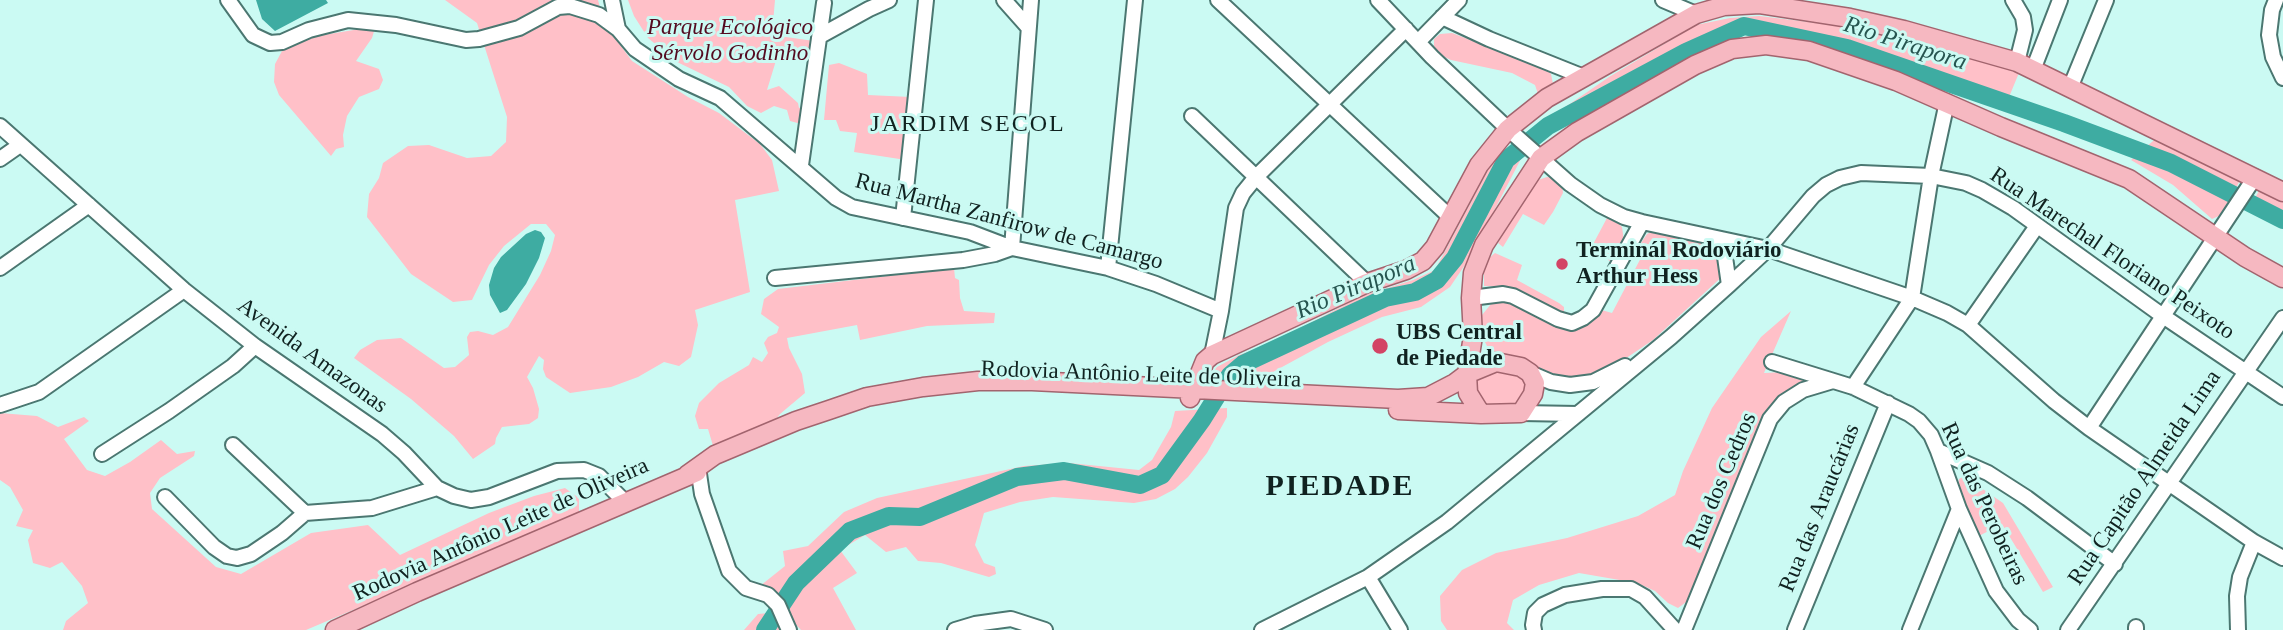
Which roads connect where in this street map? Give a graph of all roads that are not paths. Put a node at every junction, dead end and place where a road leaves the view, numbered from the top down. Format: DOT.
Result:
graph roads {
  1 [pos="228,0"];
  2 [pos="612,0"];
  3 [pos="889,0"];
  4 [pos="926,0"];
  5 [pos="1004,0"];
  6 [pos="1031,0"];
  7 [pos="1135,0"];
  8 [pos="1218,0"];
  9 [pos="1378,0"];
  10 [pos="1459,0"];
  11 [pos="1663,0"];
  12 [pos="2013,0"];
  13 [pos="2060,0"];
  14 [pos="2106,0"];
  15 [pos="2259,0"];
  16 [pos="824,3"];
  17 [pos="2274,5"];
  18 [pos="1696,14"];
  19 [pos="1442,17"];
  20 [pos="1028,27"];
  21 [pos="618,29"];
  22 [pos="1406,29"];
  23 [pos="820,36"];
  24 [pos="1418,42"];
  25 [pos="2017,62"];
  26 [pos="2033,70"];
  27 [pos="1584,77"];
  28 [pos="2283,78"];
  29 [pos="2070,88"];
  30 [pos="1947,102"];
  31 [pos="1331,105"];
  32 [pos="1192,116"];
  33 [pos="0,126"];
  34 [pos="1512,132"];
  35 [pos="20,145"];
  36 [pos="1535,153"];
  37 [pos="0,159"];
  38 [pos="801,165"];
  39 [pos="1931,176"];
  40 [pos="1256,177"];
  41 [pos="2253,181"];
  42 [pos="2283,192"];
  43 [pos="89,205"];
  44 [pos="1450,217"];
  45 [pos="904,218"];
  46 [pos="1642,222"];
  47 [pos="2037,226"];
  48 [pos="970,232"];
  49 [pos="2216,237"];
  50 [pos="1716,238"];
  51 [pos="1012,248"];
  52 [pos="1768,249"];
  53 [pos="963,260"];
  54 [pos="0,268"];
  55 [pos="1108,268"];
  56 [pos="775,278"];
  57 [pos="2283,278"];
  58 [pos="1367,283"];
  59 [pos="1730,285"];
  60 [pos="184,290"];
  61 [pos="1471,298"];
  62 [pos="1912,298"];
  63 [pos="1221,311"];
  64 [pos="2163,316"];
  65 [pos="2283,318"];
  66 [pos="1968,325"];
  67 [pos="1473,336"];
  68 [pos="1671,337"];
  69 [pos="255,346"];
  70 [pos="1212,355"];
  71 [pos="1496,362"];
  72 [pos="1772,362"];
  73 [pos="2244,372"];
  74 [pos="1530,373"];
  75 [pos="1461,379"];
  76 [pos="1834,381"];
  77 [pos="1593,382"];
  78 [pos="1570,385"];
  79 [pos="1853,387"];
  80 [pos="1196,389"];
  81 [pos="1608,389"];
  82 [pos="1234,396"];
  83 [pos="2283,397"];
  84 [pos="1888,403"];
  85 [pos="0,405"];
  86 [pos="1428,411"];
  87 [pos="1581,411"];
  88 [pos="1521,413"];
  89 [pos="1481,414"];
  90 [pos="2089,428"];
  91 [pos="233,445"];
  92 [pos="1938,451"];
  93 [pos="102,454"];
  94 [pos="695,471"];
  95 [pos="2169,483"];
  96 [pos="437,488"];
  97 [pos="165,497"];
  98 [pos="625,502"];
  99 [pos="1959,509"];
  100 [pos="305,513"];
  101 [pos="2254,542"];
  102 [pos="2283,558"];
  103 [pos="2115,564"];
  104 [pos="1368,577"];
  105 [pos="991,625"];
  106 [pos="788,626"];
  107 [pos="335,630"];
  108 [pos="955,630"];
  109 [pos="1045,630"];
  110 [pos="1262,630"];
  111 [pos="1400,630"];
  112 [pos="1534,630"];
  113 [pos="1675,630"];
  114 [pos="1684,630"];
  115 [pos="1795,630"];
  116 [pos="1910,630"];
  117 [pos="2030,630"];
  118 [pos="2068,630"];
  119 [pos="2238,630"];
  1 -- 21 [label="street"];
  2 -- 21 [label="street"];
  3 -- 23 [label="street"];
  4 -- 45 [label="street"];
  5 -- 20 [label="street"];
  6 -- 20 [label="street"];
  7 -- 55 [label="street"];
  8 -- 31 [label="street"];
  9 -- 22 [label="street"];
  10 -- 19 [label="street"];
  11 -- 18 [label="street"];
  12 -- 25 [label="street"];
  13 -- 26 [label="street"];
  14 -- 29 [label="street"];
  15 -- 17 [label="street"];
  16 -- 23 [label="street"];
  17 -- 28 [label="street"];
  18 -- 25 [label="main road"];
  18 -- 27 [label="main road"];
  19 -- 24 [label="street"];
  19 -- 27 [label="street"];
  20 -- 51 [label="street"];
  21 -- 38 [label="street, Rua Martha Zanfirow de Camargo"];
  22 -- 24 [label="street"];
  22 -- 31 [label="street"];
  23 -- 38 [label="street"];
  24 -- 34 [label="street"];
  25 -- 26 [label="main road"];
  26 -- 29 [label="main road"];
  27 -- 34 [label="main road"];
  29 -- 41 [label="main road"];
  30 -- 36 [label="main road"];
  30 -- 39 [label="street"];
  30 -- 49 [label="main road"];
  31 -- 40 [label="street"];
  31 -- 44 [label="street"];
  32 -- 40 [label="street"];
  33 -- 35 [label="street, Avenida Amazonas"];
  34 -- 36 [label="street"];
  34 -- 44 [label="main road"];
  35 -- 37 [label="street"];
  35 -- 43 [label="street, Avenida Amazonas"];
  36 -- 46 [label="street"];
  36 -- 61 [label="main road"];
  38 -- 45 [label="street, Rua Martha Zanfirow de Camargo"];
  39 -- 47 [label="street, Rua Marechal Floriano Peixoto"];
  39 -- 52 [label="street, Rua Marechal Floriano Peixoto"];
  39 -- 62 [label="street"];
  40 -- 58 [label="street"];
  40 -- 63 [label="street"];
  41 -- 42 [label="main road"];
  41 -- 49 [label="street"];
  43 -- 54 [label="street"];
  43 -- 60 [label="street, Avenida Amazonas"];
  44 -- 58 [label="main road"];
  45 -- 48 [label="street, Rua Martha Zanfirow de Camargo"];
  46 -- 50 [label="street"];
  46 -- 61 [label="street"];
  47 -- 64 [label="street, Rua Marechal Floriano Peixoto"];
  47 -- 66 [label="street"];
  48 -- 51 [label="street, Rua Martha Zanfirow de Camargo"];
  48 -- 53 [label="street"];
  49 -- 57 [label="main road"];
  49 -- 64 [label="street"];
  50 -- 52 [label="street"];
  50 -- 59 [label="street"];
  51 -- 53 [label="street"];
  51 -- 55 [label="street, Rua Martha Zanfirow de Camargo"];
  52 -- 59 [label="street, Rua Marechal Floriano Peixoto"];
  52 -- 62 [label="street"];
  53 -- 56 [label="street"];
  55 -- 63 [label="street, Rua Martha Zanfirow de Camargo"];
  58 -- 70 [label="main road"];
  59 -- 68 [label="street, Rua Marechal Floriano Peixoto"];
  60 -- 69 [label="street, Avenida Amazonas"];
  60 -- 85 [label="street"];
  61 -- 67 [label="main road"];
  62 -- 66 [label="street"];
  62 -- 79 [label="street"];
  63 -- 70 [label="street"];
  64 -- 73 [label="street, Rua Marechal Floriano Peixoto"];
  64 -- 90 [label="street"];
  65 -- 73 [label="street, Rua Capitão Almeida Lima"];
  66 -- 90 [label="street"];
  67 -- 71 [label="main road"];
  67 -- 75 [label="main road"];
  68 -- 77 [label="street"];
  68 -- 81 [label="street"];
  69 -- 93 [label="street"];
  69 -- 96 [label="street, Avenida Amazonas"];
  70 -- 80 [label="main road"];
  71 -- 74 [label="main road"];
  71 -- 75 [label="main road, Rodovia Antônio Leite de Oliveira"];
  72 -- 76 [label="street, Rua das Perobeiras"];
  73 -- 83 [label="street, Rua Marechal Floriano Peixoto"];
  73 -- 95 [label="street, Rua Capitão Almeida Lima"];
  74 -- 78 [label="street"];
  74 -- 88 [label="main road"];
  75 -- 82 [label="main road, Rodovia Antônio Leite de Oliveira"];
  75 -- 86 [label="main road"];
  75 -- 89 [label="main road"];
  76 -- 79 [label="street, Rua das Perobeiras"];
  76 -- 114 [label="street, Rua dos Cedros"];
  77 -- 78 [label="street"];
  77 -- 81 [label="street"];
  78 -- 87 [label="street"];
  79 -- 84 [label="street, Rua das Perobeiras"];
  80 -- 82 [label="main road, Rodovia Antônio Leite de Oliveira"];
  80 -- 94 [label="main road, Rodovia Antônio Leite de Oliveira"];
  80 -- 94 [label="main road, Rodovia Antônio Leite de Oliveira"];
  81 -- 87 [label="street"];
  82 -- 86 [label="main road, Rodovia Antônio Leite de Oliveira"];
  84 -- 92 [label="street, Rua das Perobeiras"];
  84 -- 115 [label="street, Rua das Araucárias"];
  86 -- 89 [label="main road, Rodovia Antônio Leite de Oliveira"];
  87 -- 88 [label="street, Rodovia Antônio Leite de Oliveira"];
  87 -- 104 [label="street"];
  88 -- 89 [label="main road, Rodovia Antônio Leite de Oliveira"];
  90 -- 95 [label="street"];
  91 -- 100 [label="street"];
  92 -- 99 [label="street, Rua das Perobeiras"];
  92 -- 103 [label="street"];
  94 -- 98 [label="main road, Rodovia Antônio Leite de Oliveira"];
  94 -- 106 [label="street"];
  95 -- 101 [label="street"];
  95 -- 103 [label="street, Rua Capitão Almeida Lima"];
  96 -- 98 [label="street, Avenida Amazonas"];
  96 -- 100 [label="street"];
  97 -- 100 [label="street"];
  98 -- 107 [label="main road, Rodovia Antônio Leite de Oliveira"];
  99 -- 116 [label="street"];
  99 -- 117 [label="street, Rua das Perobeiras"];
  101 -- 102 [label="street"];
  101 -- 119 [label="street"];
  103 -- 118 [label="street, Rua Capitão Almeida Lima"];
  104 -- 110 [label="street"];
  104 -- 111 [label="street"];
  105 -- 108 [label="street"];
  105 -- 109 [label="street"];
  112 -- 113 [label="street"];
}
